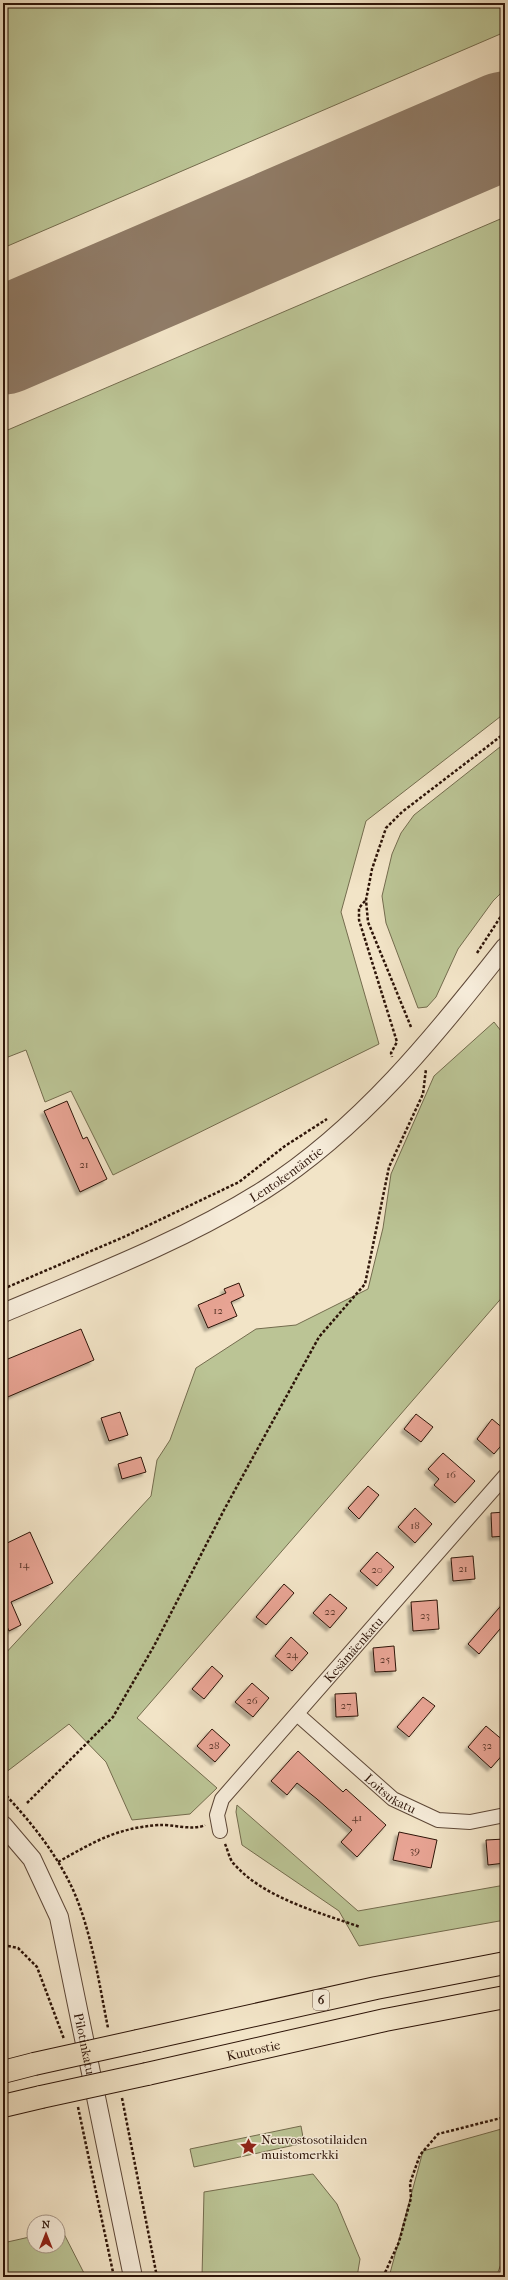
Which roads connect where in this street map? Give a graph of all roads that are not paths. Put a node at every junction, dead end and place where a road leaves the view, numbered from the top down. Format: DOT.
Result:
graph roads {
  1 [pos="505,947"];
  2 [pos="3,1313"];
  3 [pos="505,1476"];
  4 [pos="297,1714"];
  5 [pos="505,1815"];
  6 [pos="3,1824"];
  7 [pos="220,1830"];
  8 [pos="505,1963"];
  9 [pos="505,1997"];
  10 [pos="3,2072"];
  11 [pos="3,2106"];
  12 [pos="133,2277"];
  1 -- 2 [label="street, Lentokentäntie"];
  3 -- 4 [label="street, Kesämäenkatu"];
  4 -- 5 [label="street, Loitsukatu"];
  4 -- 7 [label="street, Kesämäenkatu"];
  6 -- 12 [label="street, Pilotinkatu"];
  8 -- 10 [label="highway, 6, bridge"];
  9 -- 11 [label="highway, Kuutostie, bridge"];
}
